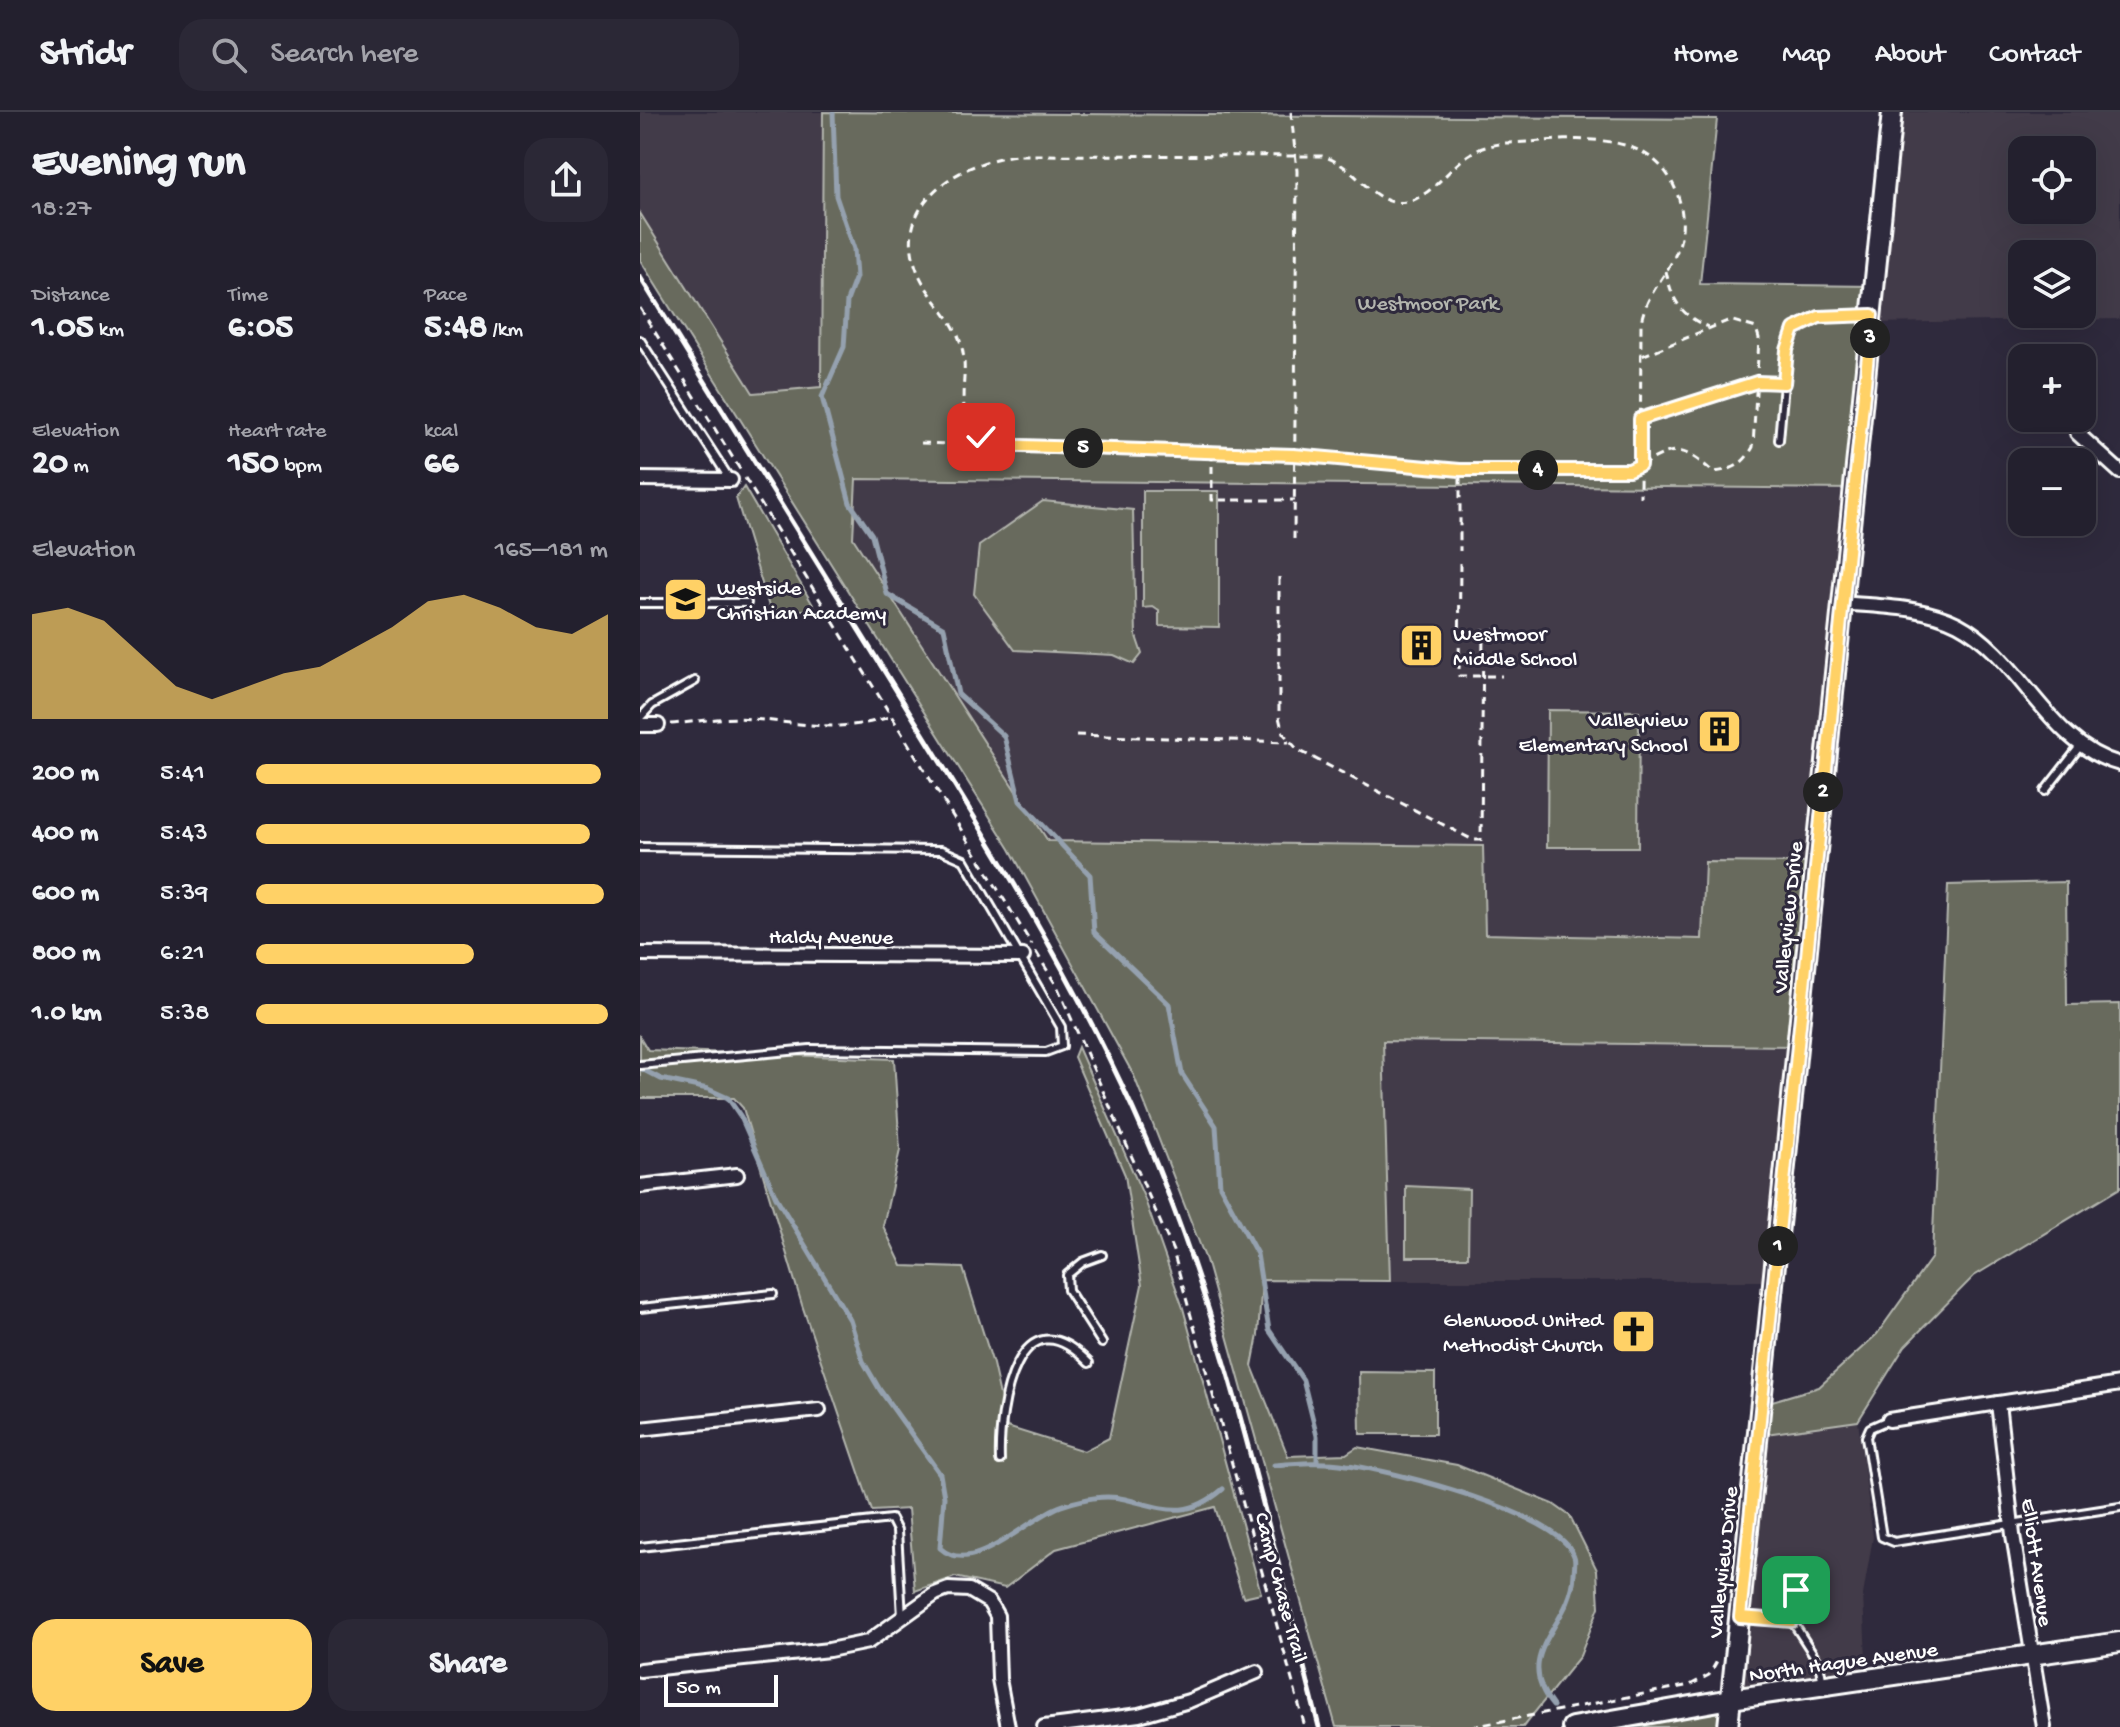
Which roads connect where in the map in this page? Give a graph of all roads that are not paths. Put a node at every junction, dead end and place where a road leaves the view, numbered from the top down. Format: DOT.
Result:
graph roads {
  1 [pos="1892,112"];
  2 [pos="1872,315"];
  3 [pos="640,340"];
  4 [pos="2077,433"];
  5 [pos="1779,440"];
  6 [pos="2120,472"];
  7 [pos="640,479"];
  8 [pos="731,480"];
  9 [pos="640,603"];
  10 [pos="747,603"];
  11 [pos="1842,603"];
  12 [pos="695,681"];
  13 [pos="640,718"];
  14 [pos="640,725"];
  15 [pos="658,725"];
  16 [pos="2081,745"];
  17 [pos="2120,764"];
  18 [pos="2045,791"];
  19 [pos="640,847"];
  20 [pos="640,954"];
  21 [pos="1023,956"];
  22 [pos="641,1065"];
  23 [pos="737,1175"];
  24 [pos="640,1186"];
  25 [pos="1102,1255"];
  26 [pos="773,1294"];
  27 [pos="640,1308"];
  28 [pos="1102,1343"];
  29 [pos="1089,1363"];
  30 [pos="2120,1384"];
  31 [pos="1998,1403"];
  32 [pos="819,1410"];
  33 [pos="1889,1420"];
  34 [pos="640,1429"];
  35 [pos="1000,1460"];
  36 [pos="2120,1507"];
  37 [pos="2012,1524"];
  38 [pos="640,1547"];
  39 [pos="1796,1590"];
  40 [pos="1740,1617"];
  41 [pos="902,1620"];
  42 [pos="1792,1621"];
  43 [pos="2120,1642"];
  44 [pos="2032,1657"];
  45 [pos="640,1670"];
  46 [pos="1257,1672"];
  47 [pos="1823,1687"];
  48 [pos="1731,1699"];
  49 [pos="1008,1727"];
  50 [pos="1044,1727"];
  51 [pos="1572,1727"];
  52 [pos="1728,1727"];
  53 [pos="2044,1727"];
  1 -- 2 [label="street, Valleyview Drive"];
  2 -- 5 [label="lane"];
  2 -- 11 [label="street, Valleyview Drive"];
  3 -- 8 [label="lane"];
  4 -- 6 [label="street"];
  7 -- 8 [label="street"];
  9 -- 10 [label="lane"];
  11 -- 16 [label="street"];
  11 -- 40 [label="street, Valleyview Drive"];
  12 -- 13 [label="lane"];
  14 -- 15 [label="street"];
  16 -- 17 [label="street"];
  16 -- 18 [label="lane"];
  19 -- 21 [label="lane"];
  20 -- 21 [label="street, Haldy Avenue"];
  21 -- 22 [label="lane"];
  23 -- 24 [label="street"];
  25 -- 28 [label="lane"];
  26 -- 27 [label="lane"];
  29 -- 35 [label="lane"];
  30 -- 31 [label="street"];
  31 -- 33 [label="street"];
  31 -- 37 [label="street, Elliott Avenue"];
  32 -- 34 [label="street"];
  33 -- 37 [label="lane"];
  36 -- 37 [label="lane"];
  37 -- 44 [label="street, Elliott Avenue"];
  38 -- 41 [label="lane"];
  39 -- 42 [label="lane"];
  40 -- 42 [label="lane"];
  40 -- 48 [label="street, Valleyview Drive"];
  41 -- 45 [label="street"];
  41 -- 49 [label="street"];
  42 -- 47 [label="lane"];
  43 -- 44 [label="street, North Hague Avenue"];
  44 -- 47 [label="street, North Hague Avenue"];
  44 -- 53 [label="street, Elliott Avenue"];
  46 -- 50 [label="street"];
  47 -- 48 [label="street, North Hague Avenue"];
  48 -- 51 [label="street, North Hague Avenue"];
  48 -- 52 [label="street, Valleyview Drive"];
}
